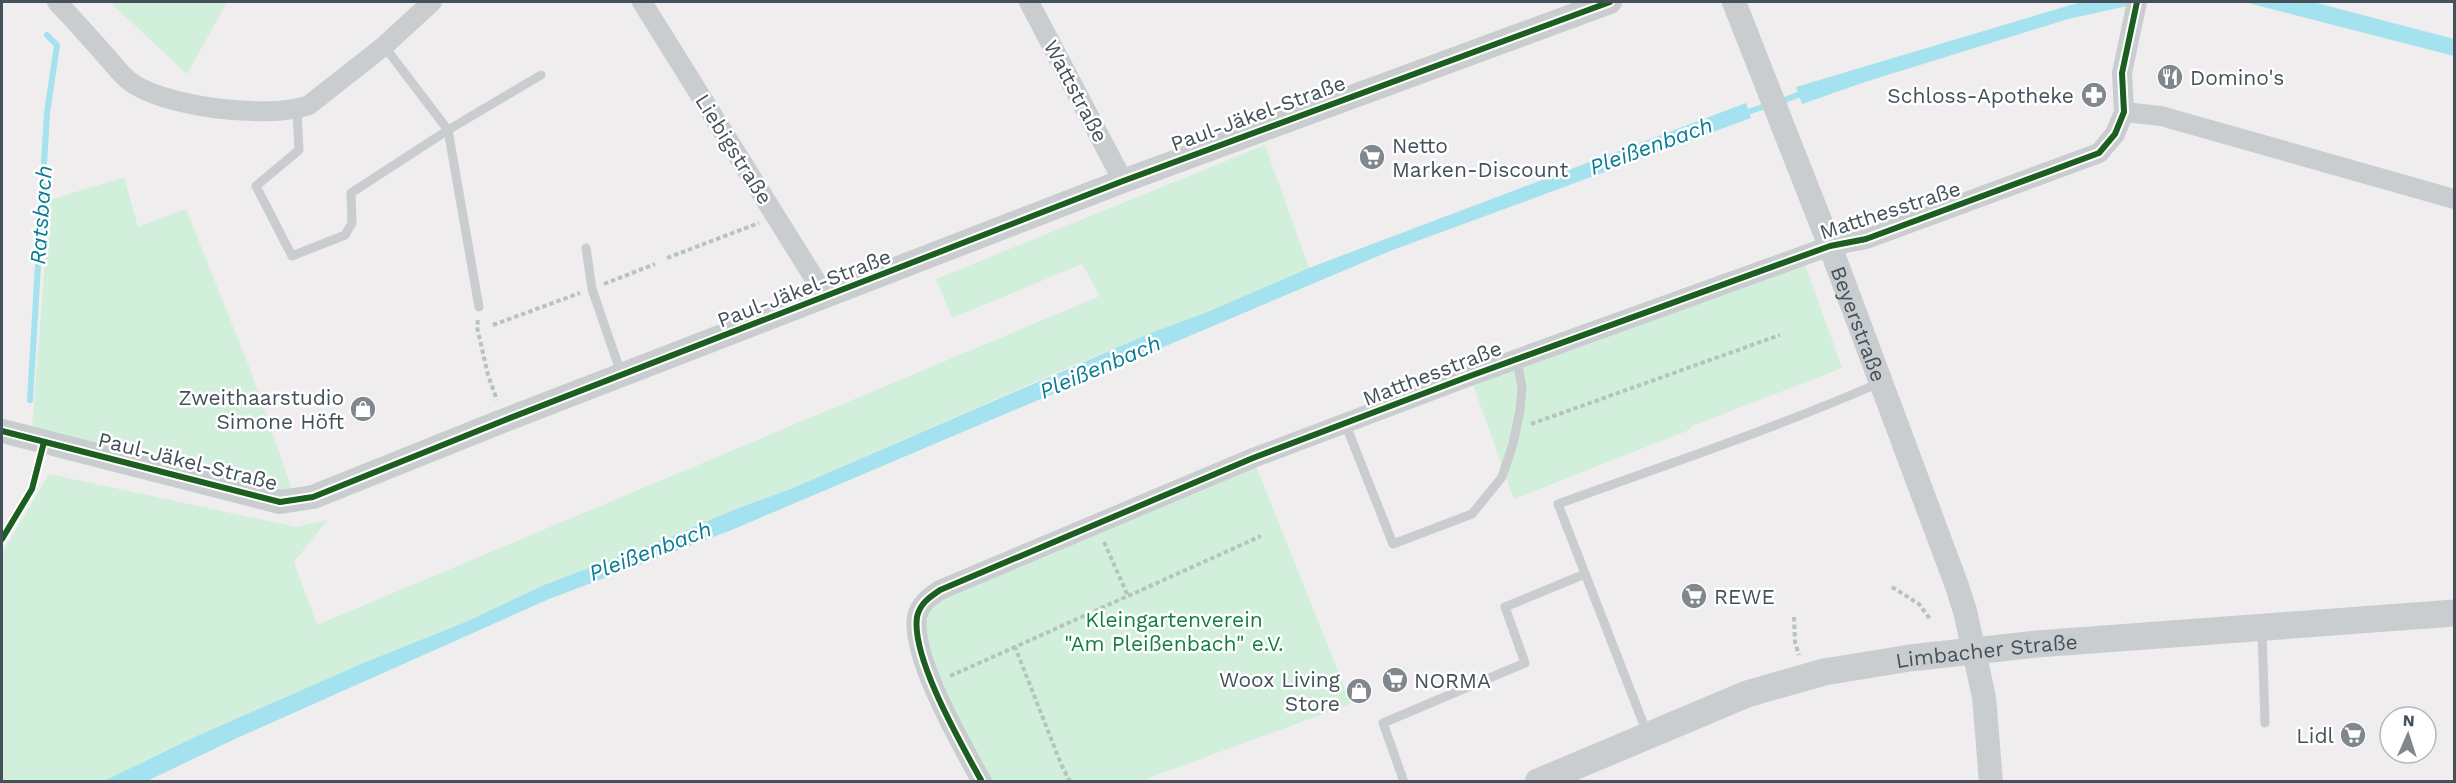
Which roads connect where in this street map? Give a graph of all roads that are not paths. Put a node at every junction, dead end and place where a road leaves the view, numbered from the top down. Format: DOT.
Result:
graph roads {
  1 [pos="57,2"];
  2 [pos="432,2"];
  3 [pos="642,2"];
  4 [pos="1029,2"];
  5 [pos="1610,2"];
  6 [pos="1734,2"];
  7 [pos="2136,5"];
  8 [pos="384,46"];
  9 [pos="541,75"];
  10 [pos="297,110"];
  11 [pos="2124,112"];
  12 [pos="448,130"];
  13 [pos="1123,181"];
  14 [pos="2454,198"];
  15 [pos="1830,246"];
  16 [pos="586,248"];
  17 [pos="826,297"];
  18 [pos="479,307"];
  19 [pos="1517,359"];
  20 [pos="622,375"];
  21 [pos="1879,383"];
  22 [pos="1345,423"];
  23 [pos="2,431"];
  24 [pos="1585,574"];
  25 [pos="2454,613"];
  26 [pos="2261,626"];
  27 [pos="1973,651"];
  28 [pos="2265,723"];
  29 [pos="1648,735"];
  30 [pos="982,782"];
  31 [pos="1404,782"];
  32 [pos="1538,782"];
  33 [pos="1991,782"];
  1 -- 10 [label="street"];
  2 -- 8 [label="street"];
  3 -- 17 [label="street, Liebigstraße"];
  4 -- 13 [label="street, Wattstraße"];
  5 -- 13 [label="street, Paul-Jäkel-Straße"];
  6 -- 15 [label="street, Beyerstraße"];
  7 -- 11 [label="street"];
  8 -- 10 [label="street"];
  8 -- 12 [label="lane"];
  9 -- 12 [label="lane"];
  10 -- 12 [label="lane"];
  11 -- 14 [label="street"];
  11 -- 15 [label="street, Matthesstraße"];
  12 -- 18 [label="lane"];
  13 -- 17 [label="street, Paul-Jäkel-Straße"];
  15 -- 19 [label="street, Matthesstraße"];
  15 -- 21 [label="street, Beyerstraße"];
  16 -- 20 [label="lane"];
  17 -- 20 [label="street, Paul-Jäkel-Straße"];
  19 -- 22 [label="street, Matthesstraße"];
  19 -- 22 [label="lane"];
  20 -- 23 [label="street, Paul-Jäkel-Straße"];
  21 -- 24 [label="lane"];
  21 -- 27 [label="street, Beyerstraße"];
  22 -- 30 [label="street, Matthesstraße"];
  24 -- 29 [label="lane"];
  24 -- 31 [label="lane"];
  25 -- 26 [label="main road, Limbacher Straße"];
  26 -- 27 [label="main road, Limbacher Straße"];
  26 -- 28 [label="lane"];
  27 -- 29 [label="main road, Limbacher Straße"];
  27 -- 33 [label="street, Beyerstraße"];
  29 -- 32 [label="main road, Limbacher Straße"];
}
